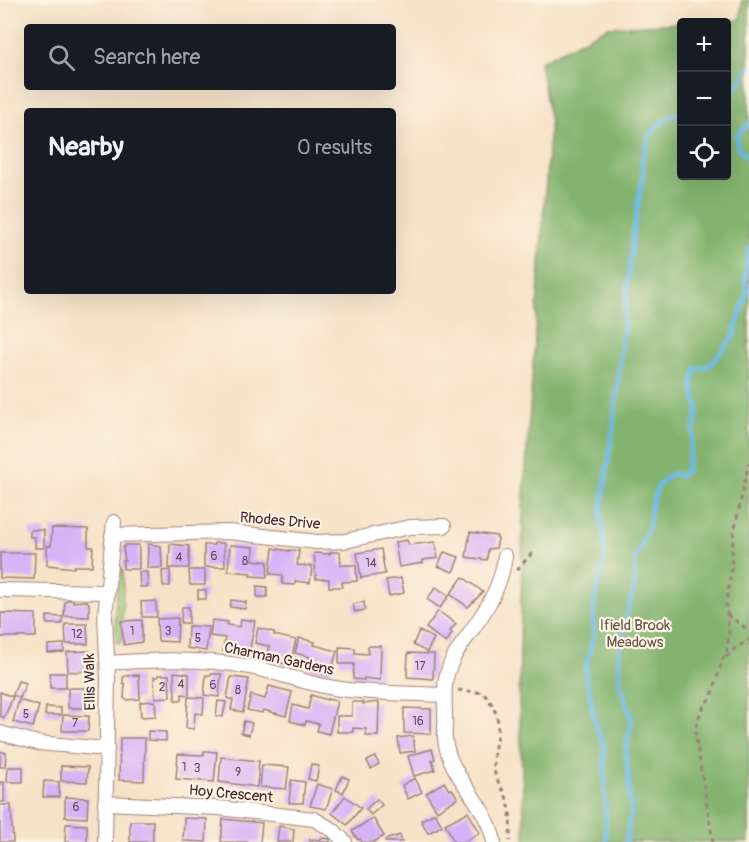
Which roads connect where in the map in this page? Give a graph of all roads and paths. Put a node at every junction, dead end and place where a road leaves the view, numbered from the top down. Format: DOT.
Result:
graph roads {
  1 [pos="749,463"];
  2 [pos="444,526"];
  3 [pos="113,529"];
  4 [pos="505,556"];
  5 [pos="0,590"];
  6 [pos="106,592"];
  7 [pos="727,615"];
  8 [pos="749,630"];
  9 [pos="749,640"];
  10 [pos="722,661"];
  11 [pos="108,663"];
  12 [pos="444,692"];
  13 [pos="0,733"];
  14 [pos="107,749"];
  15 [pos="105,803"];
  16 [pos="105,842"];
  17 [pos="345,842"];
  18 [pos="494,842"];
  19 [pos="510,842"];
  20 [pos="713,842"];
  1 -- 7 [label="path"];
  2 -- 3 [label="street, Rhodes Drive"];
  3 -- 6 [label="street, Ellis Walk"];
  4 -- 12 [label="street"];
  5 -- 6 [label="street"];
  6 -- 11 [label="street, Ellis Walk"];
  7 -- 8 [label="path"];
  7 -- 10 [label="path"];
  9 -- 10 [label="path"];
  10 -- 20 [label="path"];
  11 -- 12 [label="street, Charman Gardens"];
  11 -- 14 [label="street, Ellis Walk"];
  12 -- 18 [label="street"];
  12 -- 19 [label="path"];
  13 -- 14 [label="street"];
  14 -- 15 [label="street, Ellis Walk"];
  15 -- 16 [label="street, Ellis Walk"];
  15 -- 17 [label="street, Hoy Crescent"];
}
